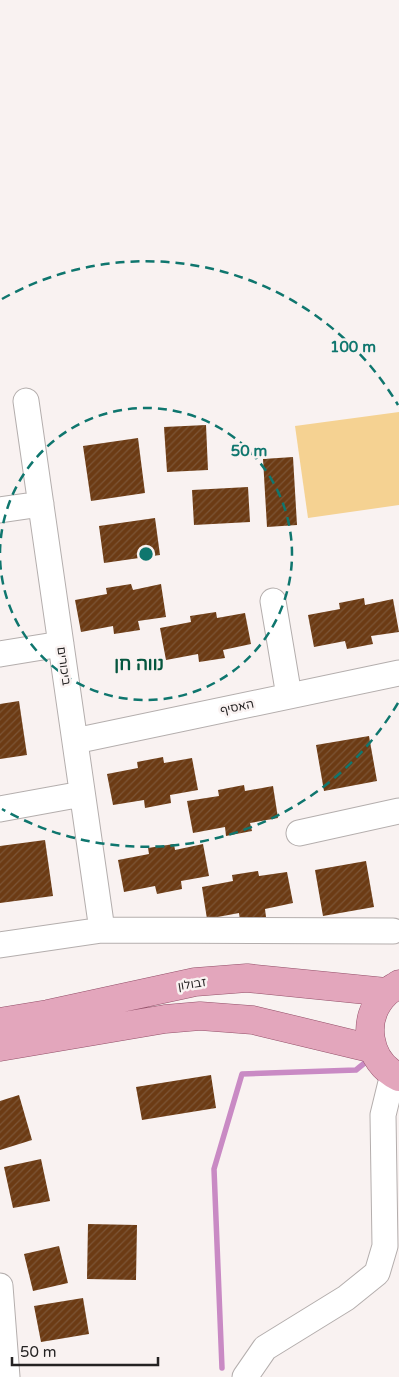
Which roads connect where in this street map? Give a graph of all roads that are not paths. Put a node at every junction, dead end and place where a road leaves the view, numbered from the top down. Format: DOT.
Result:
graph roads {
  1 [pos="26,402"];
  2 [pos="40,504"];
  3 [pos="0,510"];
  4 [pos="273,601"];
  5 [pos="61,644"];
  6 [pos="0,654"];
  7 [pos="399,673"];
  8 [pos="289,696"];
  9 [pos="75,742"];
  10 [pos="82,794"];
  11 [pos="0,809"];
  12 [pos="399,811"];
  13 [pos="299,833"];
  14 [pos="102,930"];
  15 [pos="394,931"];
  16 [pos="0,946"];
  17 [pos="393,988"];
  18 [pos="0,1022"];
  19 [pos="0,1047"];
  20 [pos="373,1049"];
  21 [pos="396,1075"];
  22 [pos="0,1286"];
  23 [pos="7,1377"];
  24 [pos="245,1377"];
  1 -- 2 [label="street, ביכורים"];
  2 -- 3 [label="street"];
  2 -- 5 [label="street, ביכורים"];
  4 -- 8 [label="street"];
  5 -- 6 [label="street"];
  5 -- 9 [label="street, ביכורים"];
  7 -- 8 [label="street, האסיף"];
  8 -- 9 [label="street, האסיף"];
  9 -- 10 [label="street, ביכורים"];
  10 -- 11 [label="street"];
  10 -- 14 [label="street, ביכורים"];
  12 -- 13 [label="street"];
  14 -- 15 [label="street"];
  14 -- 16 [label="street"];
  17 -- 18 [label="main road, זבולון"];
  17 -- 20 [label="main road, זבולון"];
  19 -- 20 [label="main road"];
  20 -- 21 [label="main road"];
  21 -- 24 [label="street"];
  22 -- 23 [label="street"];
}
